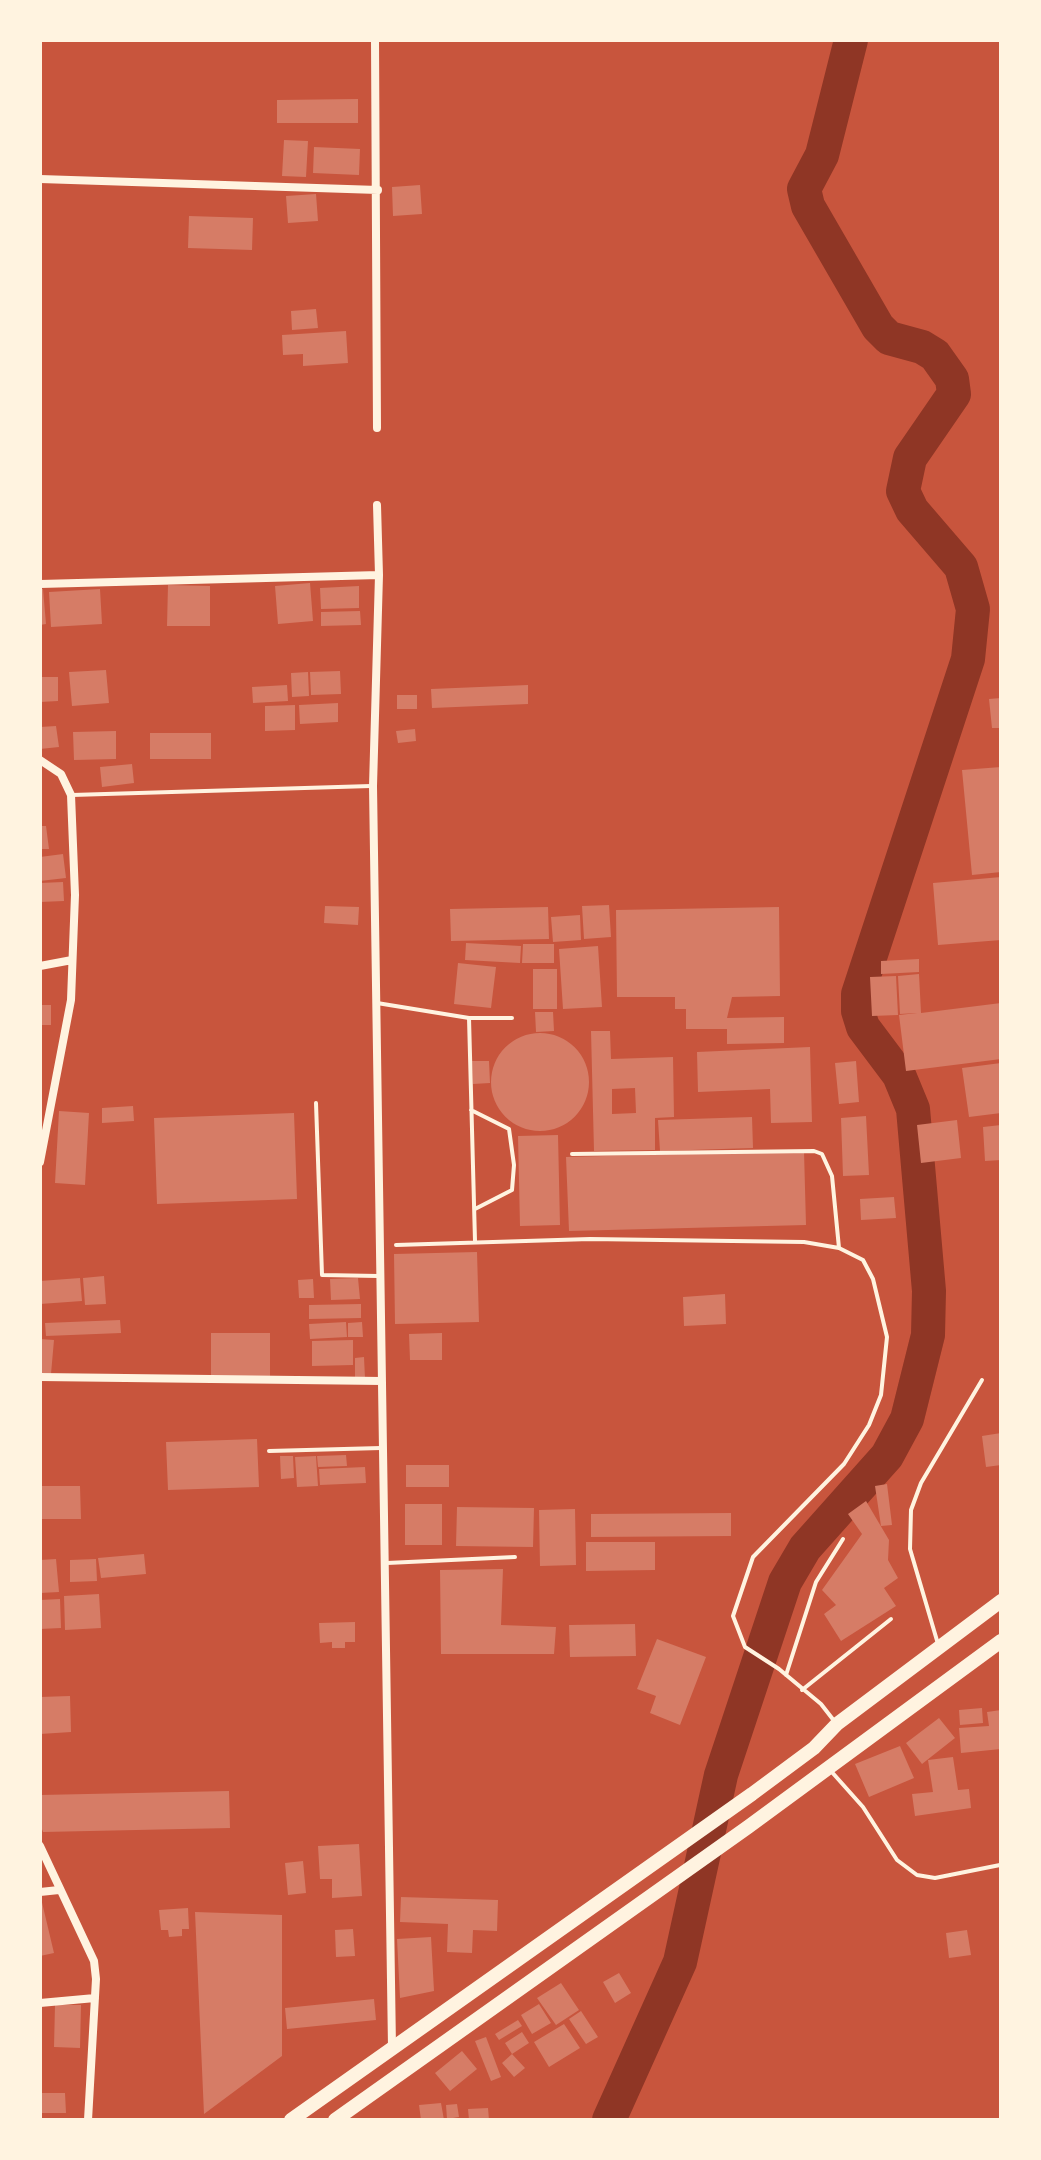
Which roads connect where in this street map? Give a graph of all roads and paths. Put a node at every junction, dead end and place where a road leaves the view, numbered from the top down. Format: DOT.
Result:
graph roads {
  1 [pos="375,40"];
  2 [pos="40,179"];
  3 [pos="378,190"];
  4 [pos="377,428"];
  5 [pos="377,505"];
  6 [pos="379,575"];
  7 [pos="40,584"];
  8 [pos="40,760"];
  9 [pos="373,786"];
  10 [pos="71,795"];
  11 [pos="72,960"];
  12 [pos="40,966"];
  13 [pos="377,1003"];
  14 [pos="469,1018"];
  15 [pos="512,1018"];
  16 [pos="316,1103"];
  17 [pos="471,1110"];
  18 [pos="572,1154"];
  19 [pos="40,1162"];
  20 [pos="474,1209"];
  21 [pos="475,1241"];
  22 [pos="396,1245"];
  23 [pos="839,1248"];
  24 [pos="381,1276"];
  25 [pos="40,1377"];
  26 [pos="982,1380"];
  27 [pos="382,1381"];
  28 [pos="383,1448"];
  29 [pos="269,1451"];
  30 [pos="843,1539"];
  31 [pos="515,1557"];
  32 [pos="385,1563"];
  33 [pos="1001,1601"];
  34 [pos="891,1619"];
  35 [pos="1001,1641"];
  36 [pos="939,1646"];
  37 [pos="786,1675"];
  38 [pos="802,1690"];
  39 [pos="837,1724"];
  40 [pos="829,1769"];
  41 [pos="40,1846"];
  42 [pos="1000,1865"];
  43 [pos="59,1890"];
  44 [pos="40,1892"];
  45 [pos="95,1998"];
  46 [pos="40,2003"];
  47 [pos="392,2047"];
  48 [pos="343,2117"];
  49 [pos="88,2120"];
  50 [pos="291,2120"];
  1 -- 3 [label="street"];
  2 -- 3 [label="street"];
  3 -- 4 [label="street"];
  5 -- 6 [label="street"];
  6 -- 7 [label="street"];
  6 -- 9 [label="street"];
  8 -- 10 [label="street"];
  9 -- 10 [label="lane"];
  9 -- 13 [label="street"];
  10 -- 11 [label="street"];
  11 -- 12 [label="street"];
  11 -- 19 [label="street"];
  13 -- 14 [label="lane"];
  13 -- 24 [label="street"];
  14 -- 15 [label="lane"];
  14 -- 17 [label="lane"];
  16 -- 24 [label="lane"];
  17 -- 20 [label="lane"];
  17 -- 20 [label="lane"];
  18 -- 23 [label="lane"];
  20 -- 21 [label="lane"];
  21 -- 22 [label="lane"];
  21 -- 23 [label="lane"];
  23 -- 37 [label="lane"];
  24 -- 27 [label="street"];
  25 -- 27 [label="street"];
  26 -- 36 [label="lane"];
  27 -- 28 [label="street"];
  28 -- 29 [label="lane"];
  28 -- 32 [label="street"];
  30 -- 37 [label="lane"];
  31 -- 32 [label="lane"];
  32 -- 47 [label="street"];
  33 -- 36 [label="highway"];
  34 -- 38 [label="lane"];
  35 -- 40 [label="highway"];
  36 -- 39 [label="highway"];
  37 -- 38 [label="lane"];
  38 -- 39 [label="lane"];
  39 -- 47 [label="highway"];
  40 -- 42 [label="lane"];
  40 -- 48 [label="highway"];
  41 -- 43 [label="street"];
  43 -- 44 [label="street"];
  43 -- 45 [label="street"];
  45 -- 46 [label="street"];
  45 -- 49 [label="street"];
  47 -- 50 [label="highway"];
}
